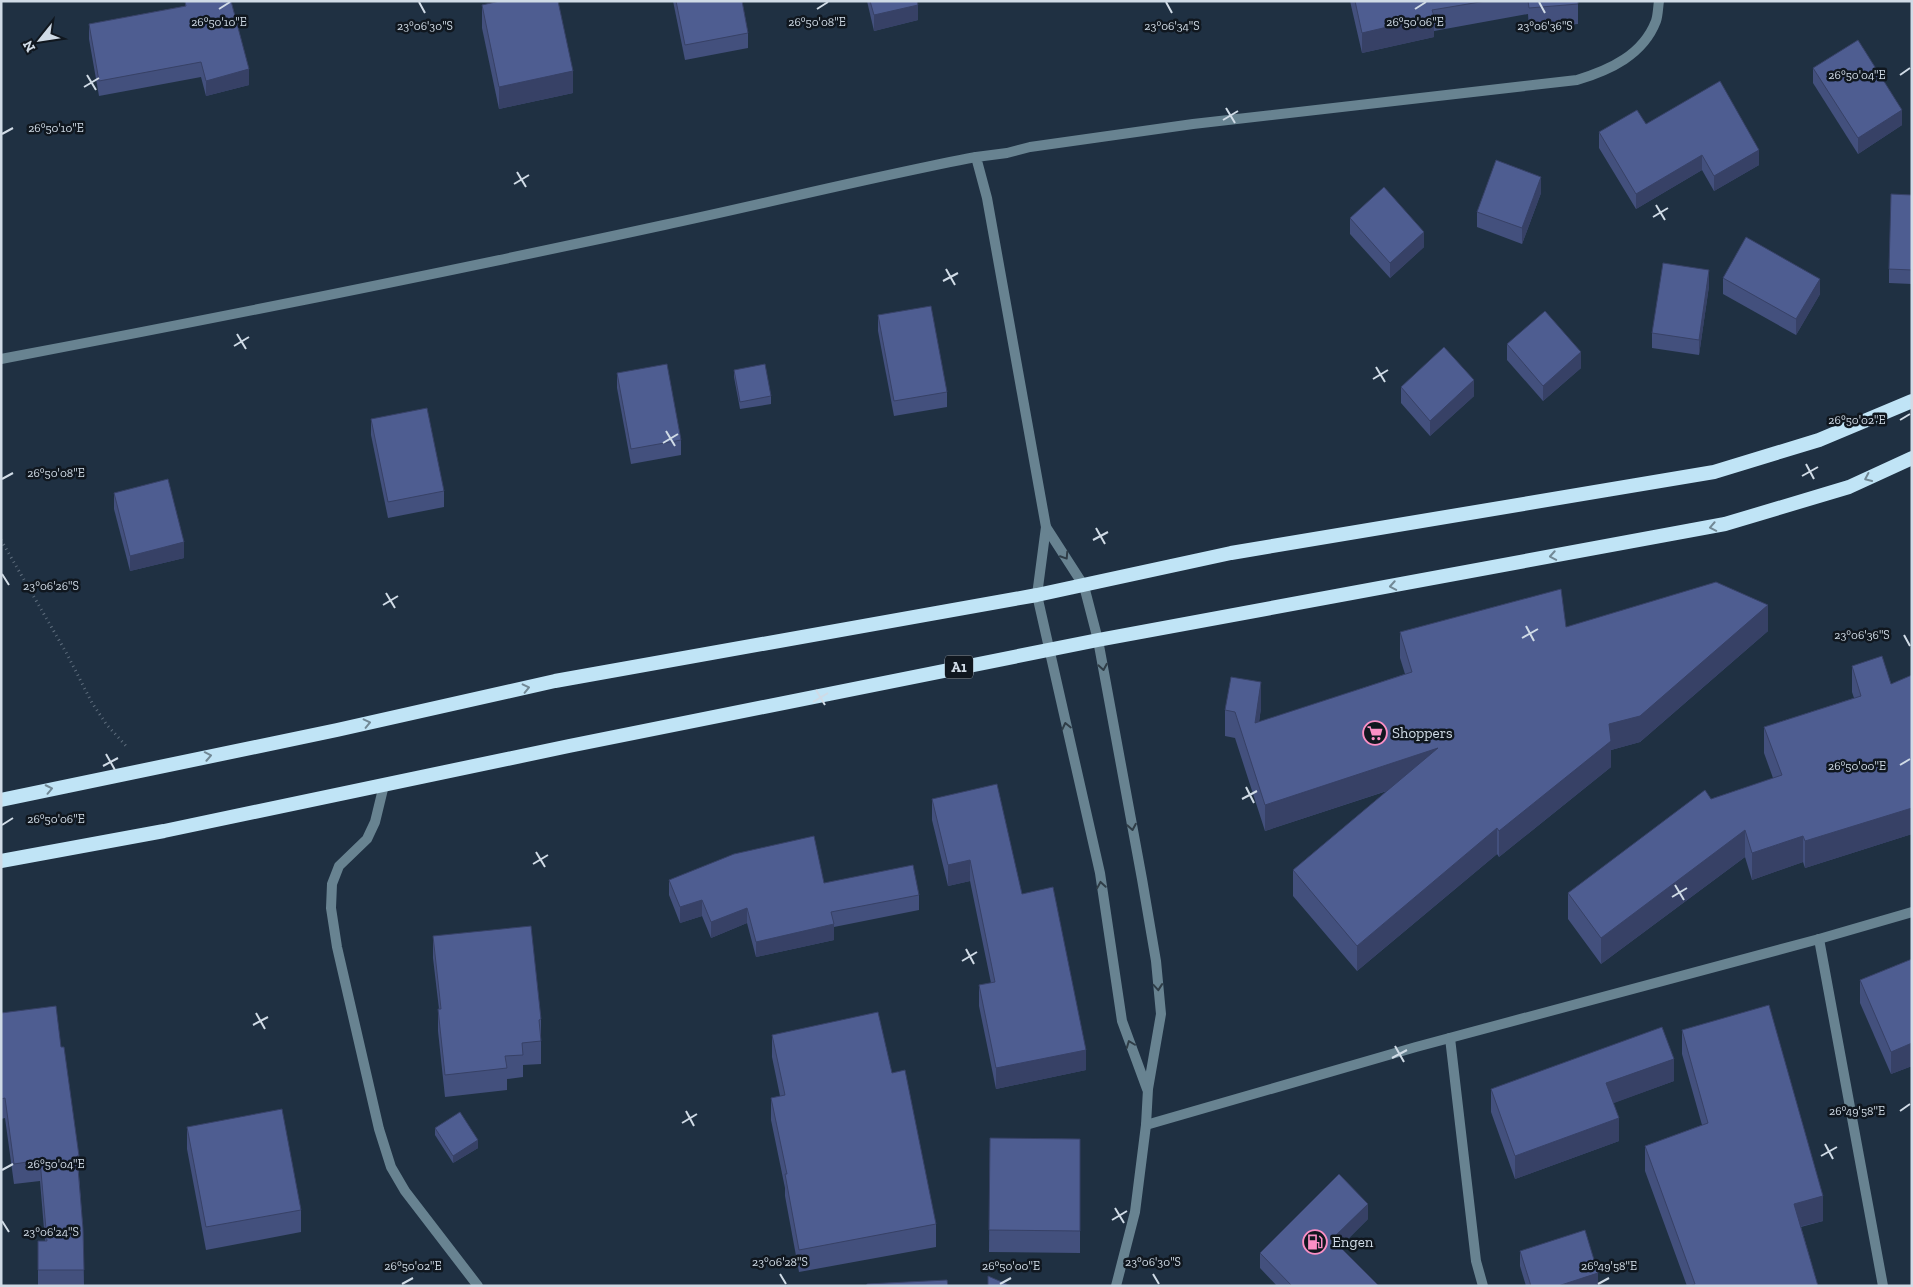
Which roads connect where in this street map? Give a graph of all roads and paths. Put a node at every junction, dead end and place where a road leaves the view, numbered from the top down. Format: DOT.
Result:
graph roads {
  1 [pos="1658,1"];
  2 [pos="976,157"];
  3 [pos="1,359"];
  4 [pos="1912,401"];
  5 [pos="1912,458"];
  6 [pos="1046,527"];
  7 [pos="1,540"];
  8 [pos="1084,586"];
  9 [pos="1037,595"];
  10 [pos="1098,640"];
  11 [pos="1049,649"];
  12 [pos="145,768"];
  13 [pos="384,785"];
  14 [pos="1,800"];
  15 [pos="1,862"];
  16 [pos="1912,912"];
  17 [pos="1819,939"];
  18 [pos="1450,1038"];
  19 [pos="1148,1090"];
  20 [pos="1146,1125"];
  21 [pos="1482,1285"];
  22 [pos="478,1286"];
  23 [pos="1116,1286"];
  24 [pos="1883,1286"];
  1 -- 2 [label="street"];
  2 -- 3 [label="street"];
  2 -- 6 [label="street"];
  4 -- 8 [label="highway"];
  5 -- 10 [label="highway, A1, one-way"];
  6 -- 8 [label="street, one-way"];
  6 -- 9 [label="street"];
  7 -- 12 [label="path"];
  8 -- 9 [label="highway"];
  8 -- 10 [label="street"];
  9 -- 11 [label="street"];
  12 -- 9 [label="highway, one-way"];
  10 -- 11 [label="highway, A1"];
  10 -- 19 [label="street, one-way"];
  11 -- 13 [label="highway, A1"];
  19 -- 11 [label="street, one-way"];
  14 -- 12 [label="highway, one-way"];
  13 -- 15 [label="highway, A1"];
  13 -- 22 [label="street"];
  16 -- 17 [label="street"];
  17 -- 18 [label="street"];
  17 -- 24 [label="street"];
  18 -- 20 [label="street"];
  18 -- 21 [label="street"];
  19 -- 20 [label="street"];
  20 -- 23 [label="street"];
}
